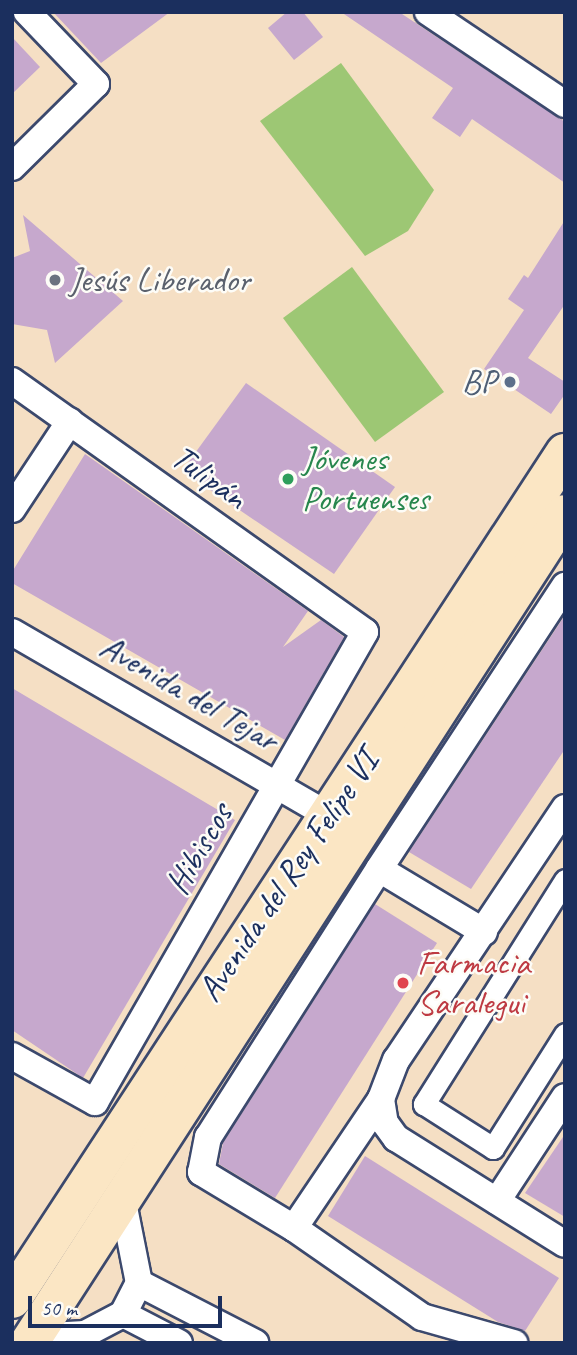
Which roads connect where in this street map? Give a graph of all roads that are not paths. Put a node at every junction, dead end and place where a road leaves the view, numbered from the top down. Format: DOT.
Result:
graph roads {
  1 [pos="27,12"];
  2 [pos="428,12"];
  3 [pos="565,104"];
  4 [pos="12,167"];
  5 [pos="12,380"];
  6 [pos="70,421"];
  7 [pos="565,453"];
  8 [pos="12,509"];
  9 [pos="565,514"];
  10 [pos="565,586"];
  11 [pos="12,632"];
  12 [pos="365,632"];
  13 [pos="277,784"];
  14 [pos="565,808"];
  15 [pos="329,816"];
  16 [pos="379,869"];
  17 [pos="565,880"];
  18 [pos="484,932"];
  19 [pos="565,1034"];
  20 [pos="12,1056"];
  21 [pos="565,1097"];
  22 [pos="381,1099"];
  23 [pos="122,1197"];
  24 [pos="497,1202"];
  25 [pos="294,1228"];
  26 [pos="565,1244"];
  27 [pos="139,1283"];
  28 [pos="12,1299"];
  29 [pos="123,1314"];
  30 [pos="84,1338"];
  31 [pos="31,1340"];
  32 [pos="179,1343"];
  33 [pos="255,1343"];
  34 [pos="514,1343"];
  1 -- 4 [label="street"];
  2 -- 3 [label="street"];
  5 -- 6 [label="street, Tulipán"];
  6 -- 8 [label="street"];
  6 -- 12 [label="street, Tulipán"];
  7 -- 15 [label="main road, Avenida del Rey Felipe VI"];
  9 -- 23 [label="main road, Avenida del Rey Felipe VI"];
  10 -- 16 [label="street"];
  11 -- 13 [label="street, Avenida del Tejar"];
  12 -- 13 [label="street, Hibiscos"];
  13 -- 15 [label="street, Avenida del Tejar"];
  13 -- 20 [label="street, Hibiscos"];
  14 -- 18 [label="street"];
  15 -- 28 [label="main road, Avenida del Rey Felipe VI"];
  16 -- 18 [label="street"];
  16 -- 25 [label="street"];
  17 -- 19 [label="street"];
  18 -- 22 [label="street"];
  21 -- 24 [label="street"];
  22 -- 24 [label="street"];
  22 -- 25 [label="street"];
  23 -- 27 [label="street"];
  23 -- 31 [label="main road, Avenida del Rey Felipe VI"];
  24 -- 26 [label="street"];
  25 -- 34 [label="street"];
  27 -- 29 [label="street"];
  27 -- 33 [label="street"];
  29 -- 30 [label="street"];
  29 -- 32 [label="street"];
  30 -- 31 [label="street"];
}
